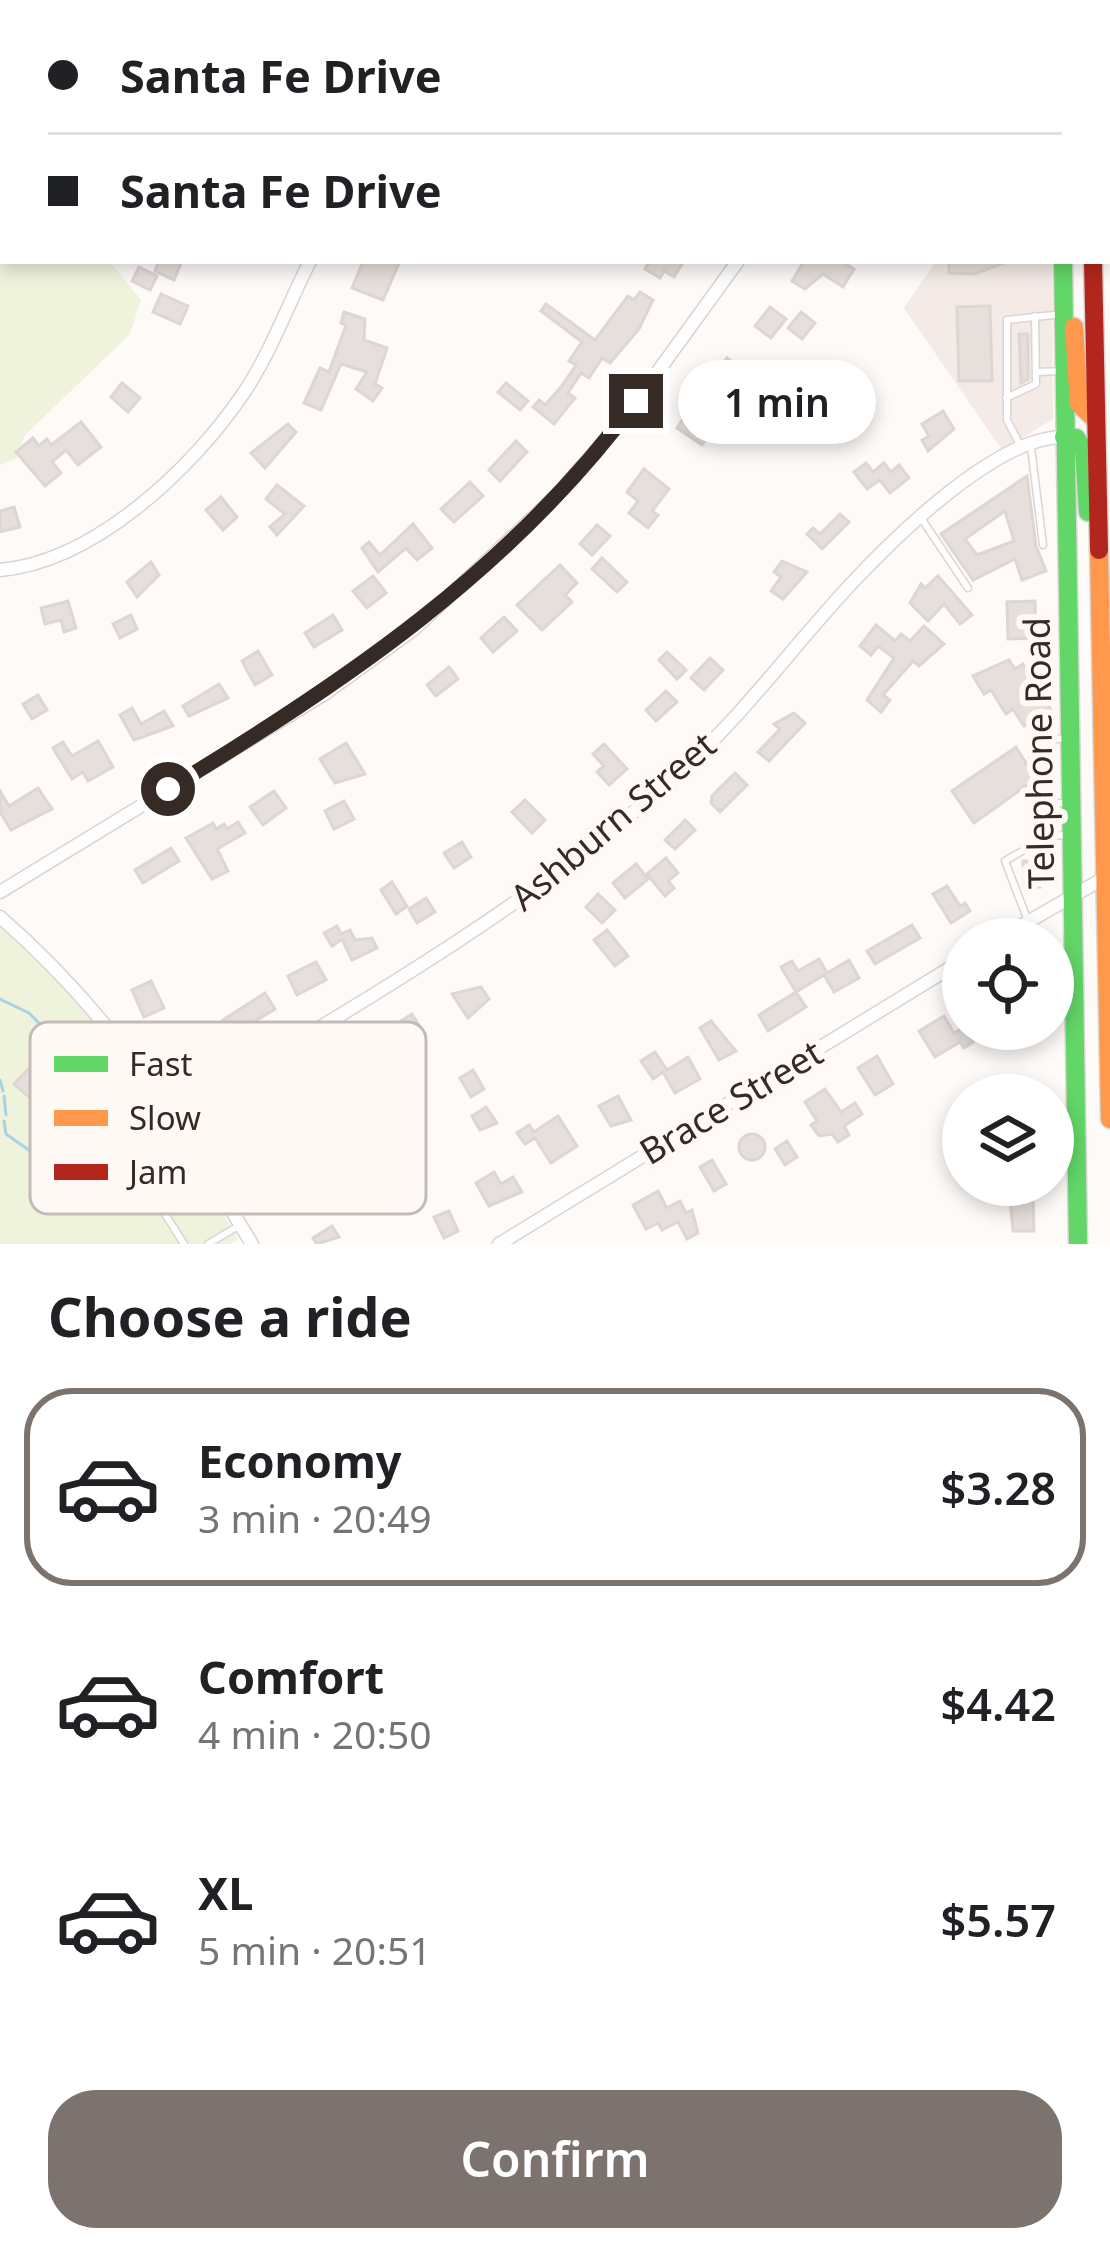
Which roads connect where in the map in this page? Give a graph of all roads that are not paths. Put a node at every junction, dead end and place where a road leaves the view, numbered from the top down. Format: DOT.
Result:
graph roads {
  1 [pos="308,264"];
  2 [pos="736,264"];
  3 [pos="1063,264"];
  4 [pos="1093,264"];
  5 [pos="1064,310"];
  6 [pos="1035,316"];
  7 [pos="1101,355"];
  8 [pos="1064,371"];
  9 [pos="1037,372"];
  10 [pos="1006,398"];
  11 [pos="1096,420"];
  12 [pos="1064,437"];
  13 [pos="1026,446"];
  14 [pos="1104,460"];
  15 [pos="919,515"];
  16 [pos="1105,530"];
  17 [pos="1043,545"];
  18 [pos="0,569"];
  19 [pos="1100,569"];
  20 [pos="968,588"];
  21 [pos="1106,622"];
  22 [pos="1106,659"];
  23 [pos="1072,737"];
  24 [pos="1074,804"];
  25 [pos="1074,835"];
  26 [pos="1109,876"];
  27 [pos="0,892"];
  28 [pos="1075,895"];
  29 [pos="0,917"];
  30 [pos="1027,918"];
  31 [pos="1033,918"];
  32 [pos="942,973"];
  33 [pos="106,1022"];
  34 [pos="329,1022"];
  35 [pos="1110,1120"];
  36 [pos="165,1214"];
  37 [pos="233,1214"];
  38 [pos="240,1226"];
  39 [pos="184,1244"];
  40 [pos="208,1244"];
  41 [pos="251,1244"];
  42 [pos="499,1244"];
  43 [pos="1078,1244"];
  1 -- 18 [label="street"];
  2 -- 27 [label="street"];
  3 -- 5 [label="main road, Telephone Road"];
  4 -- 7 [label="main road, Telephone Road"];
  5 -- 6 [label="lane"];
  5 -- 8 [label="main road, Telephone Road"];
  5 -- 11 [label="main road"];
  6 -- 9 [label="lane"];
  6 -- 10 [label="lane"];
  7 -- 11 [label="main road, Telephone Road"];
  8 -- 9 [label="lane"];
  8 -- 12 [label="main road, Telephone Road"];
  9 -- 10 [label="lane"];
  10 -- 13 [label="lane"];
  11 -- 14 [label="main road, Telephone Road"];
  12 -- 13 [label="street, Ashburn Street"];
  12 -- 19 [label="main road"];
  12 -- 23 [label="main road, Telephone Road"];
  13 -- 15 [label="street, Ashburn Street"];
  13 -- 17 [label="lane"];
  14 -- 16 [label="main road, Telephone Road"];
  15 -- 20 [label="lane"];
  15 -- 34 [label="street, Ashburn Street"];
  16 -- 19 [label="main road, Telephone Road"];
  19 -- 21 [label="main road, Telephone Road"];
  21 -- 22 [label="main road, Telephone Road"];
  22 -- 26 [label="main road, Telephone Road"];
  23 -- 24 [label="main road, Telephone Road"];
  23 -- 24 [label="lane"];
  24 -- 25 [label="main road, Telephone Road"];
  25 -- 28 [label="main road, Telephone Road"];
  25 -- 30 [label="lane"];
  26 -- 28 [label="street"];
  26 -- 35 [label="main road, Telephone Road"];
  28 -- 31 [label="street"];
  28 -- 43 [label="main road, Telephone Road"];
  29 -- 33 [label="street"];
  32 -- 42 [label="street, Brace Street"];
  36 -- 39 [label="lane"];
  37 -- 38 [label="street"];
  38 -- 40 [label="lane"];
  38 -- 41 [label="street"];
}
